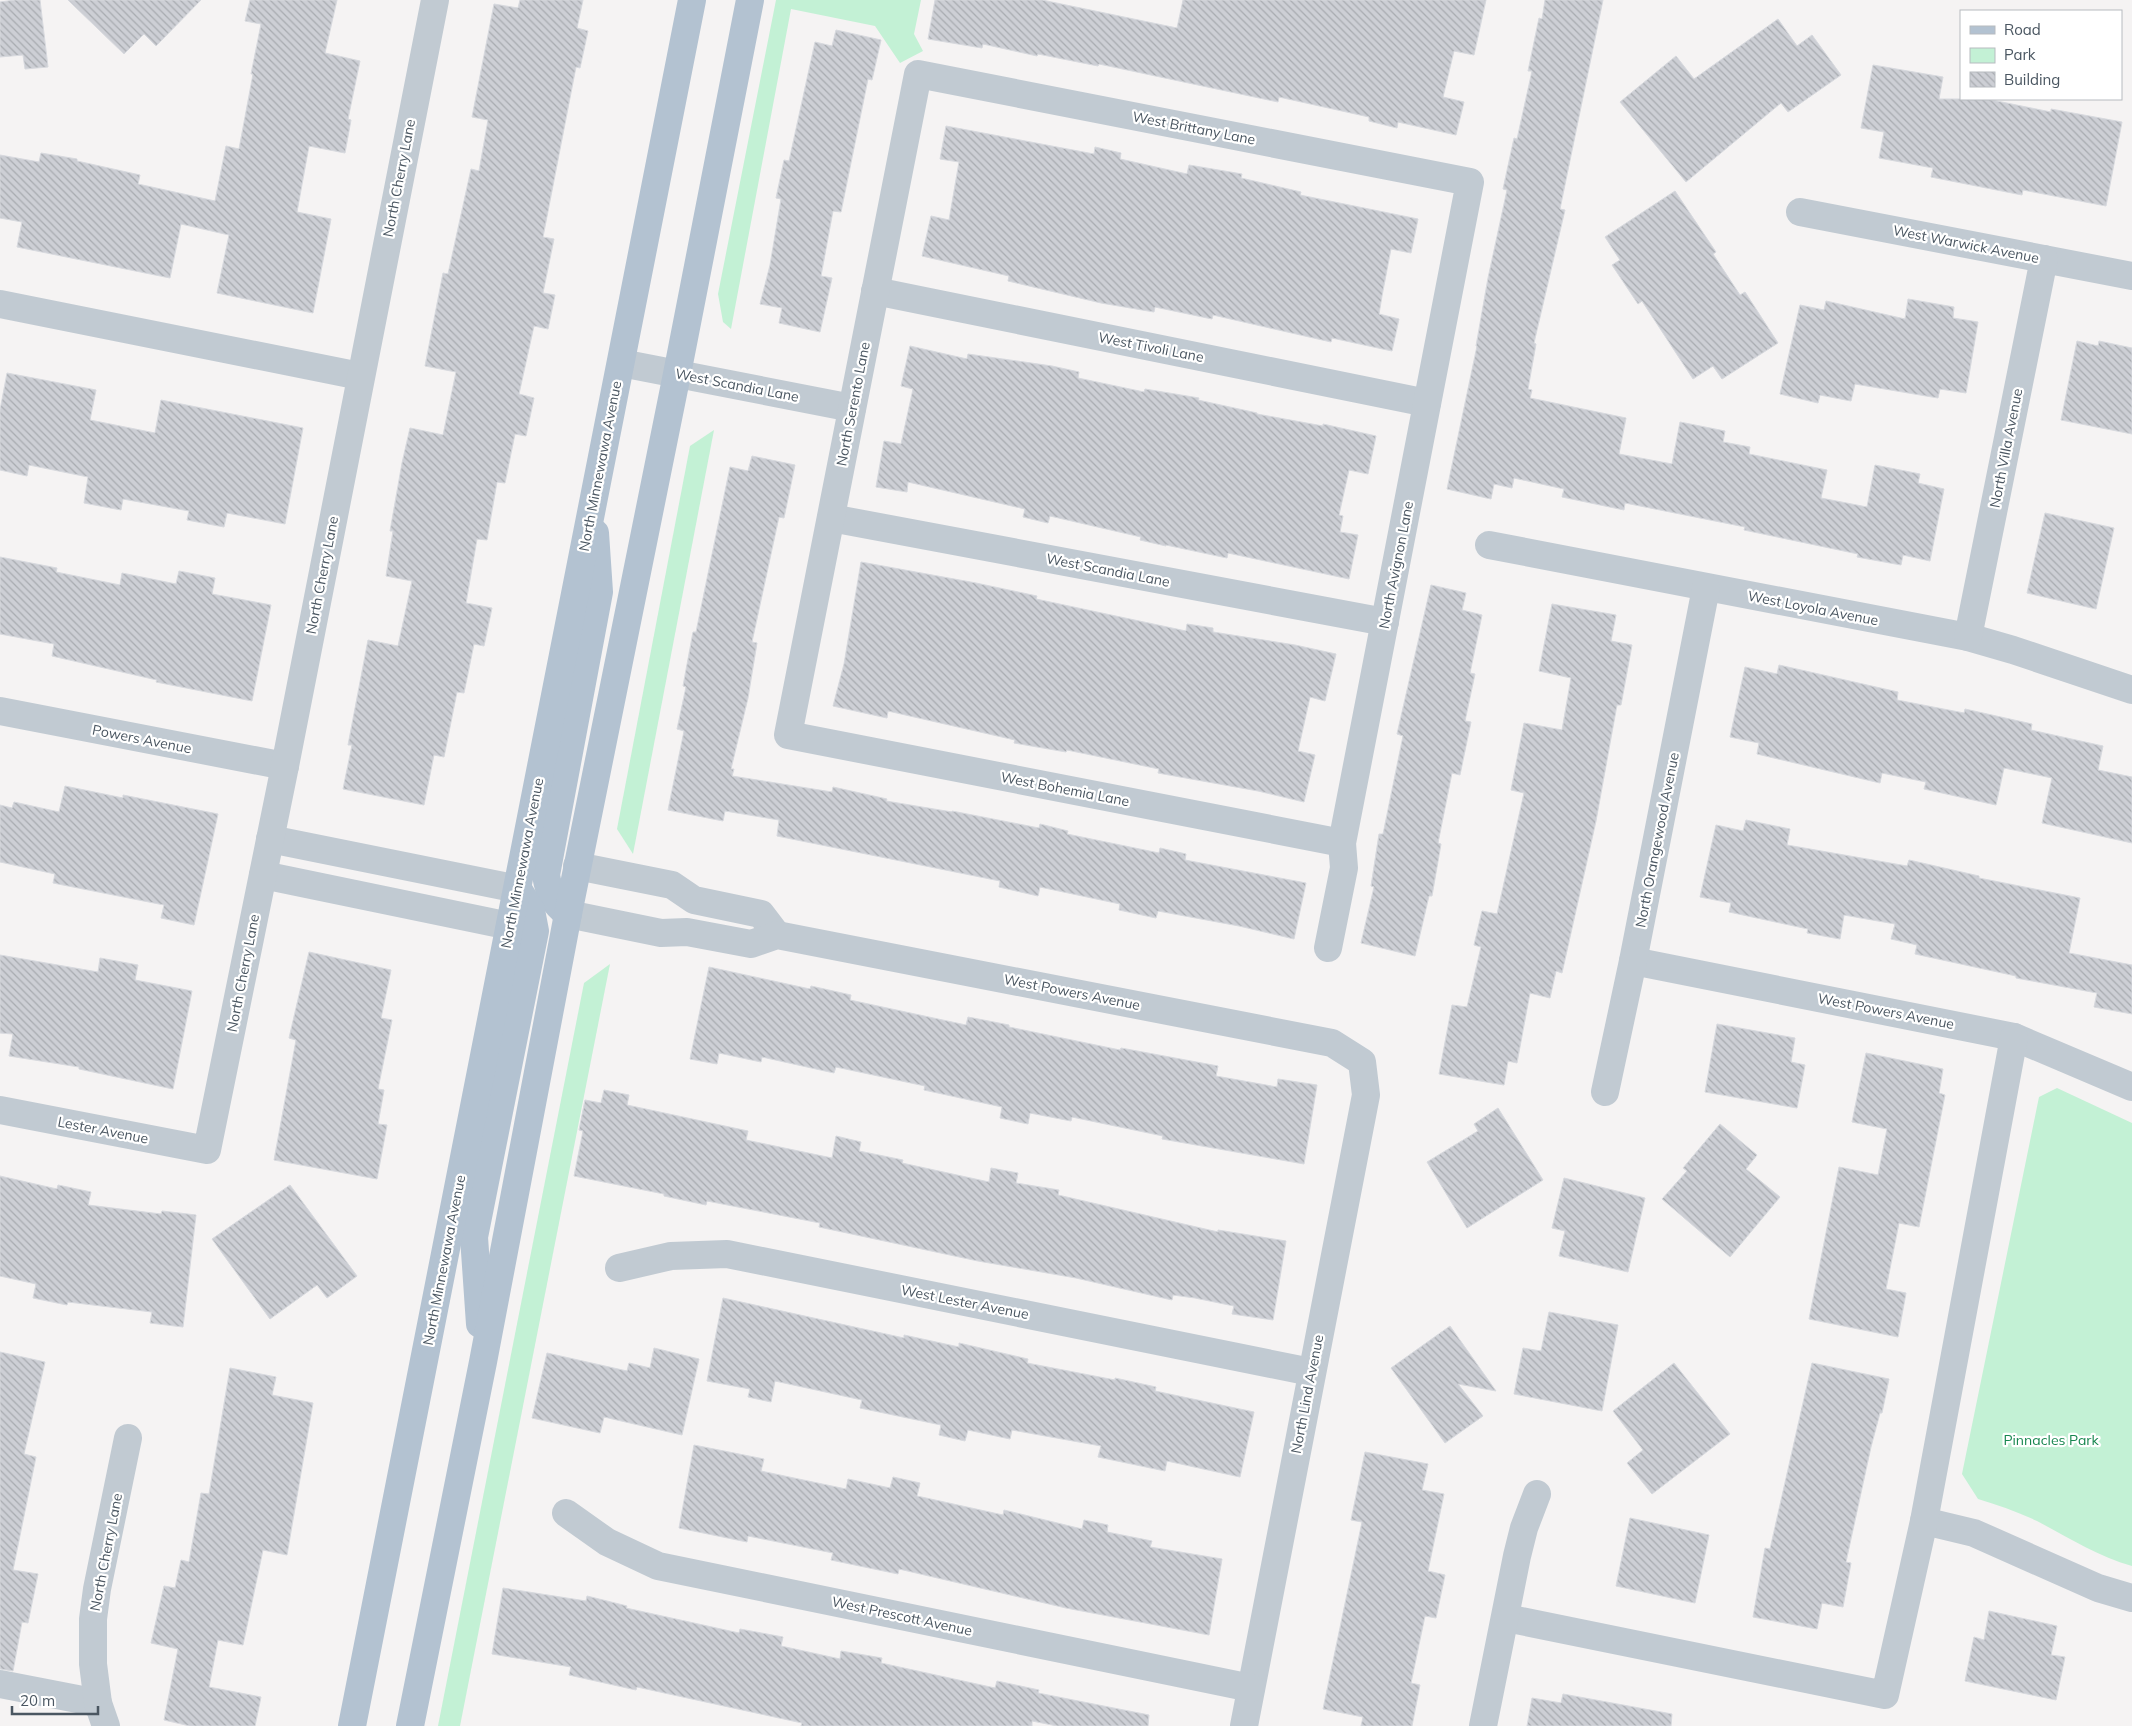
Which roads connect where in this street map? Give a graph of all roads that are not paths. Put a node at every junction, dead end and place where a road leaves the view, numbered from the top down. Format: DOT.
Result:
graph roads {
  1 [pos="434,0"];
  2 [pos="692,0"];
  3 [pos="750,0"];
  4 [pos="918,74"];
  5 [pos="1470,182"];
  6 [pos="1800,212"];
  7 [pos="2044,259"];
  8 [pos="2132,276"];
  9 [pos="876,291"];
  10 [pos="0,304"];
  11 [pos="621,363"];
  12 [pos="677,374"];
  13 [pos="360,376"];
  14 [pos="1427,403"];
  15 [pos="852,408"];
  16 [pos="592,497"];
  17 [pos="830,518"];
  18 [pos="1489,545"];
  19 [pos="1706,588"];
  20 [pos="1385,622"];
  21 [pos="1968,637"];
  22 [pos="2132,690"];
  23 [pos="0,711"];
  24 [pos="788,734"];
  25 [pos="285,766"];
  26 [pos="270,839"];
  27 [pos="1342,843"];
  28 [pos="578,866"];
  29 [pos="263,875"];
  30 [pos="518,889"];
  31 [pos="694,900"];
  32 [pos="568,914"];
  33 [pos="510,926"];
  34 [pos="687,932"];
  35 [pos="777,935"];
  36 [pos="1328,948"];
  37 [pos="1633,960"];
  38 [pos="2014,1037"];
  39 [pos="1362,1062"];
  40 [pos="2132,1087"];
  41 [pos="1605,1092"];
  42 [pos="0,1110"];
  43 [pos="207,1150"];
  44 [pos="619,1268"];
  45 [pos="483,1362"];
  46 [pos="1311,1372"];
  47 [pos="128,1438"];
  48 [pos="1537,1494"];
  49 [pos="566,1512"];
  50 [pos="1924,1521"];
  51 [pos="2132,1598"];
  52 [pos="1506,1618"];
  53 [pos="0,1684"];
  54 [pos="1251,1688"];
  55 [pos="102,1714"];
  56 [pos="352,1726"];
  57 [pos="410,1726"];
  58 [pos="1244,1726"];
  59 [pos="1483,1726"];
  1 -- 13 [label="street, North Cherry Lane"];
  2 -- 11 [label="main road, North Minnewawa Avenue"];
  3 -- 12 [label="main road"];
  4 -- 5 [label="street, West Brittany Lane"];
  4 -- 9 [label="street, North Serento Lane"];
  5 -- 14 [label="street, North Avignon Lane"];
  6 -- 7 [label="street, West Warwick Avenue"];
  7 -- 8 [label="street, West Warwick Avenue"];
  7 -- 21 [label="street, North Villa Avenue"];
  9 -- 14 [label="street, West Tivoli Lane"];
  9 -- 15 [label="street, North Serento Lane"];
  10 -- 13 [label="street"];
  11 -- 12 [label="street, West Scandia Lane"];
  11 -- 16 [label="main road, North Minnewawa Avenue"];
  12 -- 15 [label="street, West Scandia Lane"];
  12 -- 28 [label="main road"];
  13 -- 25 [label="street, North Cherry Lane"];
  14 -- 20 [label="street, North Avignon Lane"];
  15 -- 17 [label="street, North Serento Lane"];
  16 -- 30 [label="main road, North Minnewawa Avenue"];
  16 -- 32 [label="main road"];
  17 -- 20 [label="street, West Scandia Lane"];
  17 -- 24 [label="street, North Serento Lane"];
  18 -- 19 [label="street, West Loyola Avenue"];
  19 -- 21 [label="street, West Loyola Avenue"];
  19 -- 37 [label="street, North Orangewood Avenue"];
  20 -- 27 [label="street, North Avignon Lane"];
  21 -- 22 [label="street, West Loyola Avenue"];
  23 -- 25 [label="street, Powers Avenue"];
  24 -- 27 [label="street, West Bohemia Lane"];
  25 -- 26 [label="street, North Cherry Lane"];
  26 -- 29 [label="street, North Cherry Lane"];
  26 -- 30 [label="street"];
  27 -- 36 [label="street, North Avignon Lane"];
  28 -- 31 [label="street"];
  28 -- 32 [label="main road"];
  29 -- 33 [label="street"];
  29 -- 43 [label="street, North Cherry Lane"];
  30 -- 33 [label="main road, North Minnewawa Avenue"];
  30 -- 45 [label="main road"];
  31 -- 34 [label="street"];
  31 -- 35 [label="street"];
  32 -- 34 [label="street"];
  32 -- 45 [label="main road"];
  33 -- 56 [label="main road, North Minnewawa Avenue"];
  34 -- 35 [label="street"];
  35 -- 39 [label="street, West Powers Avenue"];
  37 -- 38 [label="street, West Powers Avenue"];
  37 -- 41 [label="street, North Orangewood Avenue"];
  38 -- 40 [label="street, West Powers Avenue"];
  38 -- 50 [label="street"];
  39 -- 46 [label="street, North Lind Avenue"];
  42 -- 43 [label="street, Lester Avenue"];
  44 -- 46 [label="street, West Lester Avenue"];
  45 -- 57 [label="main road"];
  46 -- 54 [label="street, North Lind Avenue"];
  47 -- 55 [label="street, North Cherry Lane"];
  48 -- 52 [label="street"];
  49 -- 54 [label="street, West Prescott Avenue"];
  50 -- 51 [label="street"];
  50 -- 52 [label="street"];
  52 -- 59 [label="street"];
  53 -- 55 [label="street"];
  54 -- 58 [label="street, North Lind Avenue"];
}
